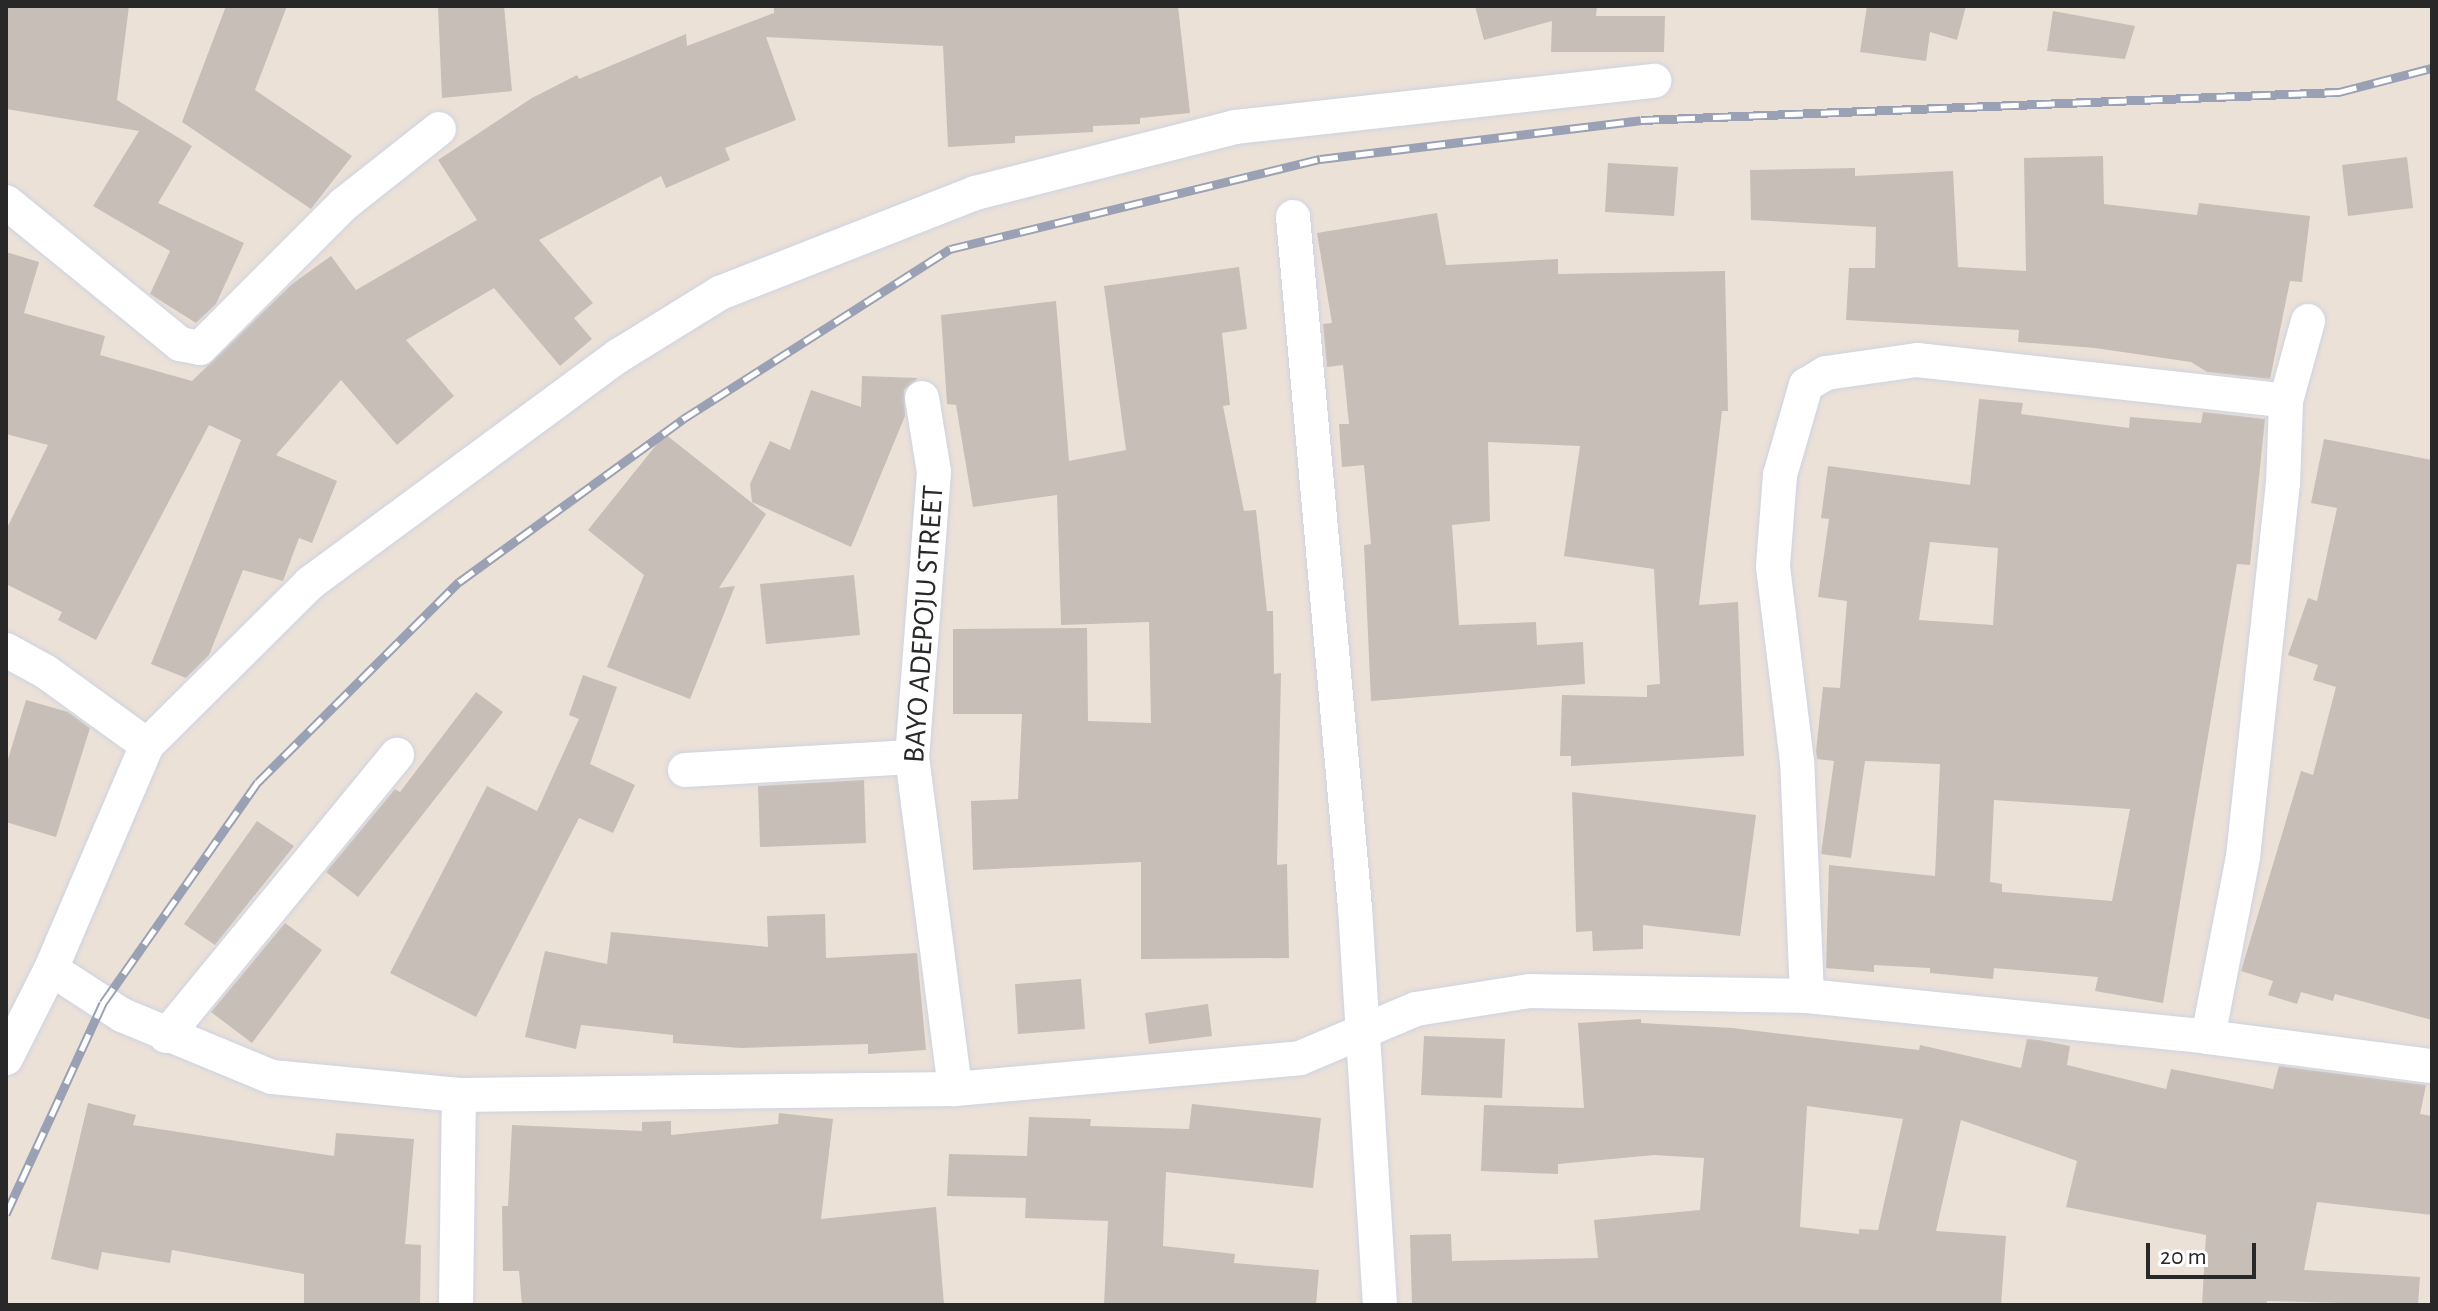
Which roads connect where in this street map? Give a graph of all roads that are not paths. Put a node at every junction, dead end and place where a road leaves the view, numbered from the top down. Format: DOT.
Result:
graph roads {
  1 [pos="1654,81"];
  2 [pos="439,129"];
  3 [pos="6,202"];
  4 [pos="1293,217"];
  5 [pos="2308,321"];
  6 [pos="922,398"];
  7 [pos="2286,401"];
  8 [pos="6,650"];
  9 [pos="147,745"];
  10 [pos="397,755"];
  11 [pos="912,757"];
  12 [pos="685,770"];
  13 [pos="51,969"];
  14 [pos="1807,996"];
  15 [pos="1363,1028"];
  16 [pos="166,1036"];
  17 [pos="2208,1037"];
  18 [pos="6,1058"];
  19 [pos="2432,1066"];
  20 [pos="955,1089"];
  21 [pos="459,1095"];
  22 [pos="456,1305"];
  23 [pos="1380,1305"];
  1 -- 9 [label="street"];
  2 -- 3 [label="street"];
  4 -- 15 [label="street"];
  5 -- 7 [label="street"];
  6 -- 11 [label="street, BAYO ADEPOJU STREET"];
  7 -- 14 [label="street"];
  7 -- 17 [label="street"];
  8 -- 9 [label="street"];
  9 -- 13 [label="street"];
  10 -- 16 [label="street"];
  11 -- 12 [label="street"];
  11 -- 20 [label="street, BAYO ADEPOJU STREET"];
  13 -- 16 [label="street"];
  13 -- 18 [label="street"];
  14 -- 15 [label="street"];
  14 -- 17 [label="street"];
  15 -- 20 [label="street"];
  15 -- 23 [label="street"];
  16 -- 21 [label="street"];
  17 -- 19 [label="street"];
  20 -- 21 [label="street"];
  21 -- 22 [label="street"];
}
